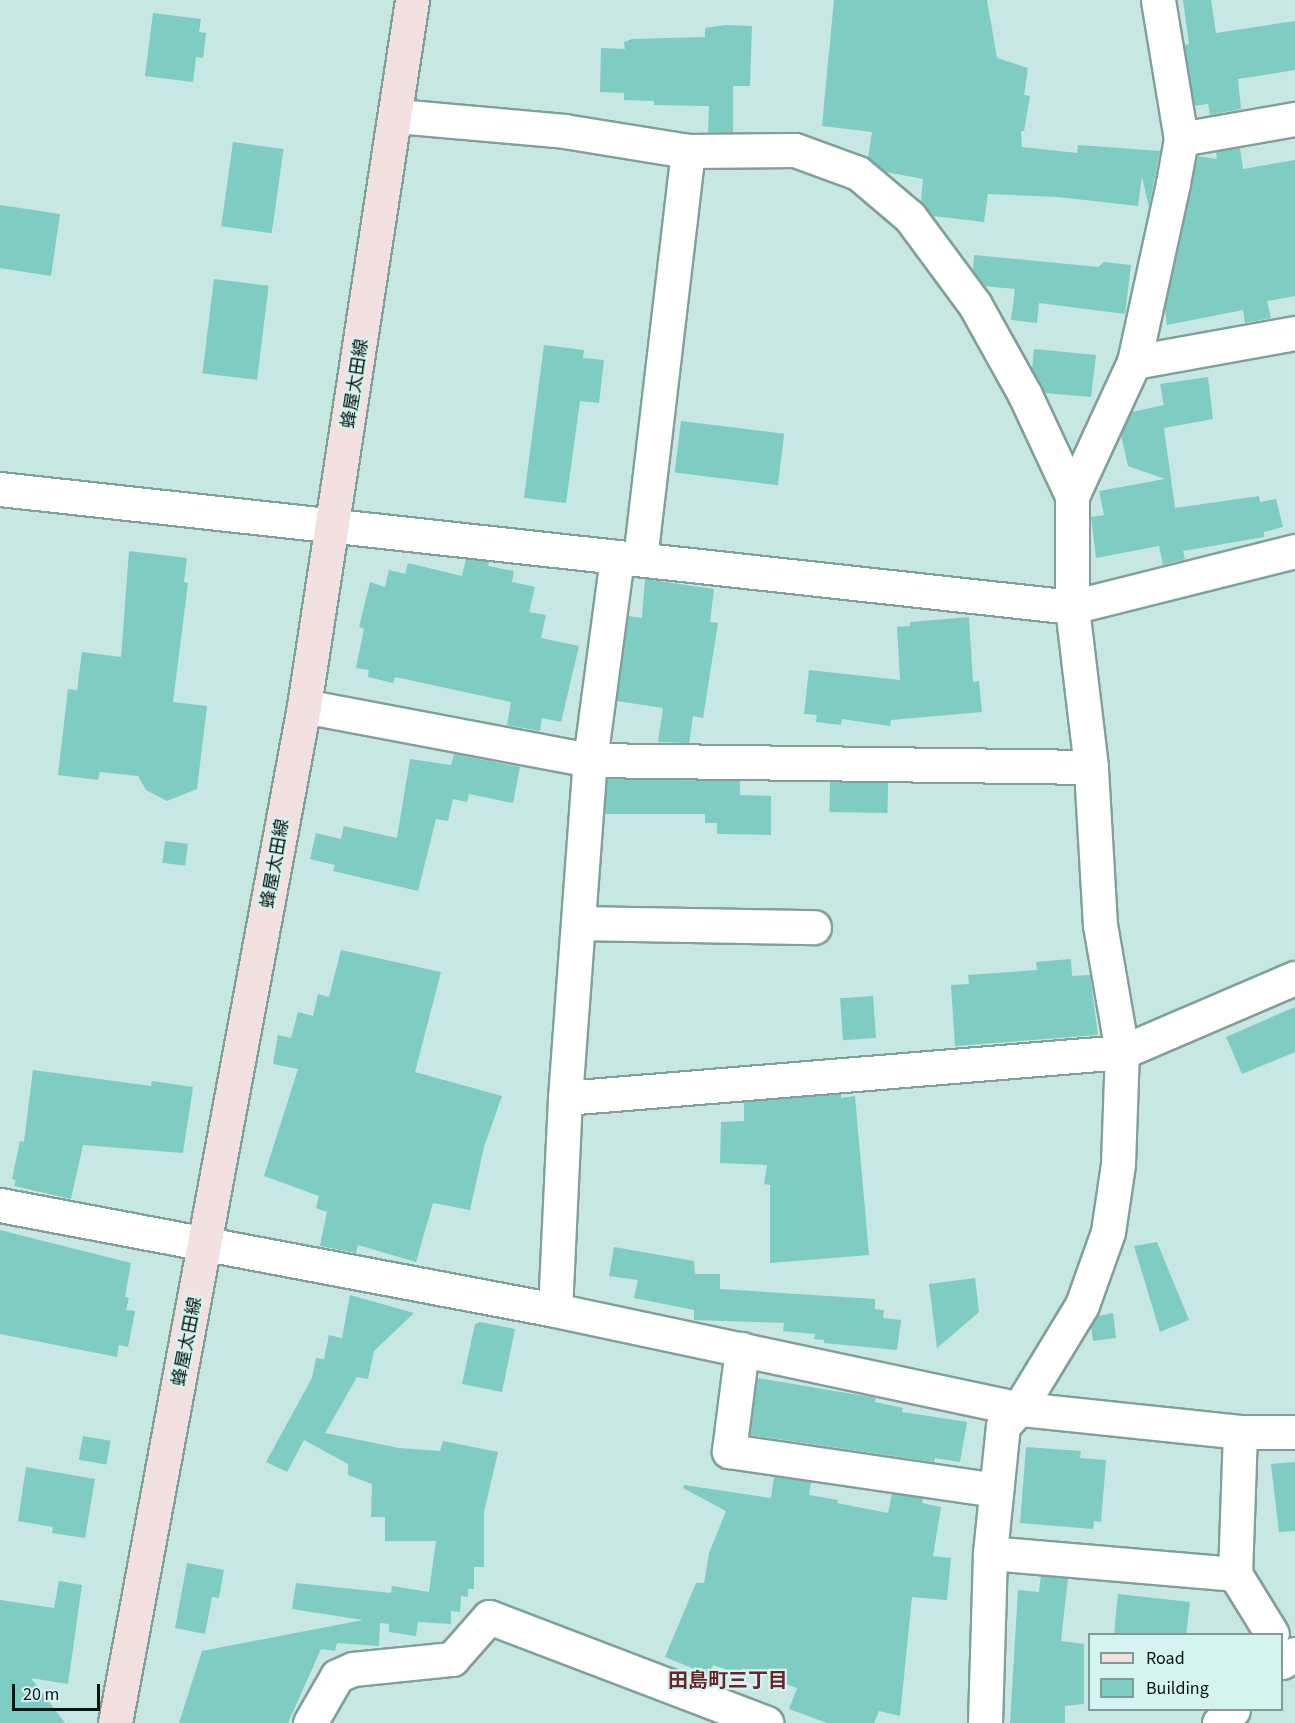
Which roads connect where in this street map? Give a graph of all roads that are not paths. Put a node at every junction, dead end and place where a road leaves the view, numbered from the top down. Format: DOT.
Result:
graph roads {
  1 [pos="412,0"];
  2 [pos="1158,0"];
  3 [pos="397,116"];
  4 [pos="1295,119"];
  5 [pos="1181,139"];
  6 [pos="688,150"];
  7 [pos="1295,333"];
  8 [pos="1134,362"];
  9 [pos="0,489"];
  10 [pos="1072,496"];
  11 [pos="334,525"];
  12 [pos="1295,551"];
  13 [pos="629,559"];
  14 [pos="1072,607"];
  15 [pos="304,706"];
  16 [pos="590,760"];
  17 [pos="1091,767"];
  18 [pos="579,923"];
  19 [pos="814,927"];
  20 [pos="1295,978"];
  21 [pos="1122,1052"];
  22 [pos="565,1098"];
  23 [pos="0,1205"];
  24 [pos="207,1244"];
  25 [pos="555,1310"];
  26 [pos="742,1349"];
  27 [pos="1020,1407"];
  28 [pos="1240,1432"];
  29 [pos="1295,1432"];
  30 [pos="996,1490"];
  31 [pos="990,1553"];
  32 [pos="1235,1574"];
  33 [pos="1271,1633"];
  34 [pos="1232,1711"];
  35 [pos="115,1723"];
  36 [pos="310,1723"];
  37 [pos="766,1723"];
  38 [pos="985,1723"];
  39 [pos="1219,1723"];
  1 -- 3 [label="main road, 蜂屋太田線"];
  2 -- 5 [label="street"];
  3 -- 6 [label="street"];
  3 -- 11 [label="main road, 蜂屋太田線"];
  4 -- 5 [label="street"];
  5 -- 8 [label="street"];
  6 -- 10 [label="street"];
  6 -- 13 [label="street"];
  7 -- 8 [label="street"];
  8 -- 10 [label="street"];
  9 -- 11 [label="street"];
  10 -- 14 [label="street"];
  11 -- 13 [label="street"];
  11 -- 15 [label="main road, 蜂屋太田線"];
  12 -- 14 [label="street"];
  13 -- 14 [label="street"];
  13 -- 16 [label="street"];
  14 -- 17 [label="street"];
  15 -- 16 [label="street"];
  15 -- 24 [label="main road, 蜂屋太田線"];
  16 -- 17 [label="street"];
  16 -- 18 [label="street"];
  17 -- 21 [label="street"];
  18 -- 19 [label="street"];
  18 -- 22 [label="street"];
  20 -- 21 [label="street"];
  21 -- 22 [label="street"];
  21 -- 27 [label="street"];
  22 -- 25 [label="street"];
  23 -- 24 [label="street"];
  24 -- 25 [label="street"];
  24 -- 35 [label="main road, 蜂屋太田線"];
  25 -- 26 [label="street"];
  26 -- 27 [label="street"];
  26 -- 30 [label="street"];
  27 -- 28 [label="street"];
  27 -- 30 [label="street"];
  28 -- 29 [label="street"];
  28 -- 32 [label="street"];
  30 -- 31 [label="street"];
  31 -- 32 [label="street"];
  31 -- 38 [label="street"];
  32 -- 33 [label="street"];
  34 -- 39 [label="street"];
  36 -- 37 [label="street"];
}
